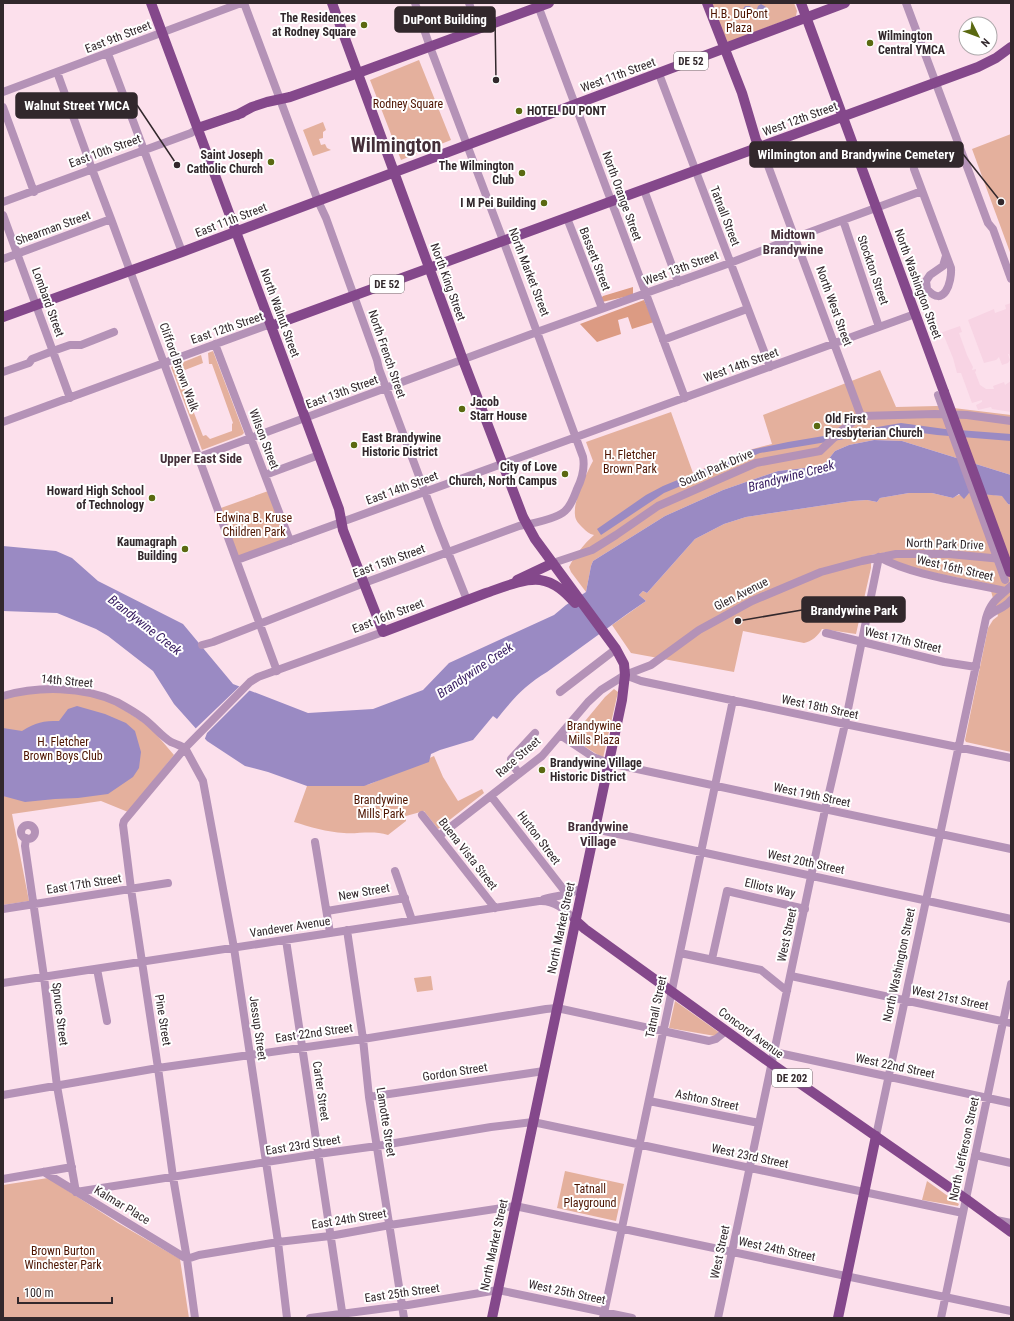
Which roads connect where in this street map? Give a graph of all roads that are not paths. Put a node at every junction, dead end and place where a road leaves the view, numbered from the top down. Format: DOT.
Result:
graph roads {
  1 [pos="151,3"];
  2 [pos="241,3"];
  3 [pos="244,3"];
  4 [pos="332,3"];
  5 [pos="415,3"];
  6 [pos="469,3"];
  7 [pos="549,3"];
  8 [pos="707,3"];
  9 [pos="801,3"];
  10 [pos="845,3"];
  11 [pos="906,3"];
  12 [pos="538,5"];
  13 [pos="806,18"];
  14 [pos="478,29"];
  15 [pos="162,33"];
  16 [pos="430,47"];
  17 [pos="1011,47"];
  18 [pos="725,48"];
  19 [pos="108,54"];
  20 [pos="57,72"];
  21 [pos="358,73"];
  22 [pos="659,74"];
  23 [pos="936,83"];
  24 [pos="3,92"];
  25 [pos="280,100"];
  26 [pos="576,104"];
  27 [pos="3,107"];
  28 [pos="843,117"];
  29 [pos="198,128"];
  30 [pos="467,144"];
  31 [pos="760,147"];
  32 [pos="144,151"];
  33 [pos="914,169"];
  34 [pos="92,170"];
  35 [pos="696,171"];
  36 [pos="394,172"];
  37 [pos="644,190"];
  38 [pos="922,191"];
  39 [pos="34,192"];
  40 [pos="318,200"];
  41 [pos="3,202"];
  42 [pos="611,202"];
  43 [pos="876,207"];
  44 [pos="3,215"];
  45 [pos="567,218"];
  46 [pos="111,219"];
  47 [pos="843,220"];
  48 [pos="236,232"];
  49 [pos="794,238"];
  50 [pos="504,241"];
  51 [pos="182,252"];
  52 [pos="17,254"];
  53 [pos="946,256"];
  54 [pos="3,259"];
  55 [pos="730,263"];
  56 [pos="430,268"];
  57 [pos="130,271"];
  58 [pos="1011,279"];
  59 [pos="678,282"];
  60 [pos="646,293"];
  61 [pos="354,296"];
  62 [pos="36,305"];
  63 [pos="602,308"];
  64 [pos="748,309"];
  65 [pos="915,314"];
  66 [pos="3,317"];
  67 [pos="271,326"];
  68 [pos="880,327"];
  69 [pos="114,332"];
  70 [pos="537,332"];
  71 [pos="663,340"];
  72 [pos="215,344"];
  73 [pos="834,344"];
  74 [pos="54,351"];
  75 [pos="463,360"];
  76 [pos="164,363"];
  77 [pos="770,367"];
  78 [pos="3,372"];
  79 [pos="386,388"];
  80 [pos="70,398"];
  81 [pos="685,398"];
  82 [pos="861,416"];
  83 [pos="305,418"];
  84 [pos="1011,421"];
  85 [pos="3,422"];
  86 [pos="250,438"];
  87 [pos="576,438"];
  88 [pos="319,455"];
  89 [pos="199,457"];
  90 [pos="502,464"];
  91 [pos="265,475"];
  92 [pos="425,493"];
  93 [pos="342,523"];
  94 [pos="527,525"];
  95 [pos="290,541"];
  96 [pos="449,552"];
  97 [pos="879,557"];
  98 [pos="237,560"];
  99 [pos="1011,561"];
  100 [pos="553,563"];
  101 [pos="1007,581"];
  102 [pos="364,583"];
  103 [pos="501,588"];
  104 [pos="570,592"];
  105 [pos="467,600"];
  106 [pos="1011,600"];
  107 [pos="1011,611"];
  108 [pos="989,615"];
  109 [pos="260,623"];
  110 [pos="383,632"];
  111 [pos="826,633"];
  112 [pos="861,643"];
  113 [pos="202,645"];
  114 [pos="616,649"];
  115 [pos="976,667"];
  116 [pos="277,671"];
  117 [pos="625,675"];
  118 [pos="560,692"];
  119 [pos="3,696"];
  120 [pos="733,700"];
  121 [pos="845,724"];
  122 [pos="535,733"];
  123 [pos="560,735"];
  124 [pos="959,747"];
  125 [pos="185,748"];
  126 [pos="1011,758"];
  127 [pos="609,763"];
  128 [pos="519,774"];
  129 [pos="715,786"];
  130 [pos="491,796"];
  131 [pos="825,810"];
  132 [pos="422,815"];
  133 [pos="595,829"];
  134 [pos="940,834"];
  135 [pos="439,836"];
  136 [pos="26,838"];
  137 [pos="315,842"];
  138 [pos="1011,848"];
  139 [pos="701,853"];
  140 [pos="395,871"];
  141 [pos="812,875"];
  142 [pos="168,883"];
  143 [pos="583,887"];
  144 [pos="131,889"];
  145 [pos="567,894"];
  146 [pos="405,898"];
  147 [pos="539,901"];
  148 [pos="926,902"];
  149 [pos="32,904"];
  150 [pos="495,908"];
  151 [pos="3,909"];
  152 [pos="805,909"];
  153 [pos="327,910"];
  154 [pos="1011,919"];
  155 [pos="412,920"];
  156 [pos="575,920"];
  157 [pos="347,930"];
  158 [pos="330,933"];
  159 [pos="286,940"];
  160 [pos="234,948"];
  161 [pos="680,953"];
  162 [pos="712,959"];
  163 [pos="142,961"];
  164 [pos="97,968"];
  165 [pos="790,976"];
  166 [pos="44,977"];
  167 [pos="3,983"];
  168 [pos="1011,984"];
  169 [pos="787,991"];
  170 [pos="672,992"];
  171 [pos="905,1000"];
  172 [pos="557,1008"];
  173 [pos="107,1021"];
  174 [pos="1007,1022"];
  175 [pos="663,1031"];
  176 [pos="726,1031"];
  177 [pos="363,1039"];
  178 [pos="303,1047"];
  179 [pos="774,1052"];
  180 [pos="250,1054"];
  181 [pos="772,1064"];
  182 [pos="158,1068"];
  183 [pos="544,1071"];
  184 [pos="889,1077"];
  185 [pos="58,1086"];
  186 [pos="3,1095"];
  187 [pos="369,1097"];
  188 [pos="987,1098"];
  189 [pos="649,1101"];
  190 [pos="1011,1103"];
  191 [pos="533,1122"];
  192 [pos="759,1123"];
  193 [pos="876,1136"];
  194 [pos="639,1145"];
  195 [pos="377,1146"];
  196 [pos="318,1154"];
  197 [pos="975,1155"];
  198 [pos="266,1163"];
  199 [pos="1011,1163"];
  200 [pos="72,1167"];
  201 [pos="750,1168"];
  202 [pos="44,1172"];
  203 [pos="173,1177"];
  204 [pos="3,1179"];
  205 [pos="76,1192"];
  206 [pos="864,1192"];
  207 [pos="966,1199"];
  208 [pos="515,1206"];
  209 [pos="963,1213"];
  210 [pos="993,1219"];
  211 [pos="1011,1223"];
  212 [pos="390,1225"];
  213 [pos="622,1229"];
  214 [pos="1011,1232"];
  215 [pos="330,1236"];
  216 [pos="278,1242"];
  217 [pos="732,1252"];
  218 [pos="187,1259"];
  219 [pos="847,1276"];
  220 [pos="498,1290"];
  221 [pos="945,1297"];
  222 [pos="402,1306"];
  223 [pos="1011,1311"];
  224 [pos="603,1315"];
  225 [pos="343,1316"];
  226 [pos="195,1318"];
  227 [pos="287,1318"];
  228 [pos="310,1318"];
  229 [pos="404,1318"];
  230 [pos="492,1318"];
  231 [pos="632,1318"];
  232 [pos="718,1318"];
  233 [pos="838,1318"];
  234 [pos="941,1318"];
  1 -- 15 [label="main road, North Walnut Street"];
  2 -- 15 [label="street, East 9th Street"];
  3 -- 25 [label="street, North French Street"];
  4 -- 21 [label="main road, North King Street"];
  5 -- 16 [label="street, North Market Street"];
  6 -- 14 [label="street"];
  7 -- 12 [label="main road, East 10th Street"];
  8 -- 18 [label="main road, North West Street"];
  9 -- 13 [label="main road, North Washington Street"];
  10 -- 13 [label="main road, West 11th Street / DE 52"];
  11 -- 23 [label="street"];
  12 -- 14 [label="main road, East 10th Street"];
  12 -- 26 [label="street, North Orange Street"];
  13 -- 18 [label="main road, West 11th Street / DE 52"];
  13 -- 28 [label="main road, North Washington Street"];
  14 -- 16 [label="main road, East 10th Street"];
  15 -- 19 [label="street, East 9th Street"];
  15 -- 29 [label="main road, North Walnut Street"];
  16 -- 21 [label="main road, East 10th Street"];
  16 -- 30 [label="street, North Market Street"];
  17 -- 23 [label="main road, West 12th Street / DE 52"];
  18 -- 22 [label="main road, West 11th Street / DE 52"];
  18 -- 31 [label="main road, North West Street"];
  19 -- 20 [label="street, East 9th Street"];
  19 -- 32 [label="street"];
  20 -- 24 [label="street, East 9th Street"];
  20 -- 34 [label="street, Clifford Brown Walk"];
  21 -- 25 [label="main road, East 10th Street"];
  21 -- 36 [label="main road, North King Street"];
  22 -- 26 [label="main road, West 11th Street / DE 52"];
  22 -- 35 [label="street, Tatnall Street"];
  23 -- 28 [label="main road, West 12th Street / DE 52"];
  23 -- 58 [label="street"];
  25 -- 29 [label="main road, East 10th Street"];
  25 -- 40 [label="street, North French Street"];
  26 -- 30 [label="main road, West 11th Street / DE 52"];
  26 -- 42 [label="street, North Orange Street"];
  27 -- 39 [label="street"];
  28 -- 31 [label="main road, West 12th Street / DE 52"];
  28 -- 43 [label="main road, North Washington Street"];
  29 -- 32 [label="street, East 10th Street"];
  29 -- 48 [label="main road, North Walnut Street"];
  30 -- 36 [label="main road, East 11th Street / DE 52"];
  30 -- 50 [label="street, North Market Street"];
  31 -- 35 [label="main road, West 12th Street / DE 52"];
  31 -- 49 [label="street, North West Street"];
  32 -- 34 [label="street, East 10th Street"];
  32 -- 51 [label="street"];
  33 -- 38 [label="street"];
  34 -- 39 [label="street, East 10th Street"];
  34 -- 46 [label="street, Clifford Brown Walk"];
  35 -- 37 [label="main road, West 12th Street / DE 52"];
  35 -- 55 [label="street, Tatnall Street"];
  36 -- 40 [label="main road, East 11th Street / DE 52"];
  36 -- 56 [label="main road, North King Street"];
  37 -- 42 [label="main road, West 12th Street / DE 52"];
  37 -- 59 [label="street"];
  38 -- 43 [label="street, West 13th Street"];
  38 -- 53 [label="street"];
  39 -- 41 [label="street, East 10th Street"];
  40 -- 48 [label="main road, East 11th Street / DE 52"];
  40 -- 61 [label="street, North French Street"];
  42 -- 45 [label="main road, West 12th Street / DE 52"];
  42 -- 60 [label="street, North Orange Street"];
  43 -- 47 [label="street, West 13th Street"];
  43 -- 65 [label="main road, North Washington Street"];
  44 -- 52 [label="street, Lombard Street"];
  45 -- 50 [label="main road, West 12th Street / DE 52"];
  45 -- 63 [label="street, Bassett Street"];
  46 -- 52 [label="street, Shearman Street"];
  46 -- 57 [label="street, Clifford Brown Walk"];
  47 -- 49 [label="street, West 13th Street"];
  47 -- 68 [label="street, Stockton Street"];
  48 -- 51 [label="main road, East 11th Street"];
  48 -- 67 [label="main road, North Walnut Street"];
  49 -- 55 [label="street, West 13th Street"];
  49 -- 73 [label="street, North West Street"];
  50 -- 56 [label="main road, East 12th Street / DE 52"];
  50 -- 70 [label="street, North Market Street"];
  51 -- 57 [label="main road, East 11th Street"];
  52 -- 54 [label="street, Shearman Street"];
  52 -- 62 [label="street, Lombard Street"];
  53 -- 53 [label="street"];
  55 -- 59 [label="street, West 13th Street"];
  55 -- 64 [label="street, Tatnall Street"];
  56 -- 61 [label="main road, East 12th Street / DE 52"];
  56 -- 75 [label="main road, North King Street"];
  57 -- 62 [label="main road, East 11th Street"];
  57 -- 76 [label="street, Clifford Brown Walk"];
  59 -- 60 [label="street, West 13th Street"];
  60 -- 63 [label="street, West 13th Street"];
  60 -- 71 [label="street, North Orange Street"];
  61 -- 67 [label="main road, East 12th Street / DE 52"];
  61 -- 79 [label="street, North French Street"];
  62 -- 66 [label="main road, East 11th Street"];
  62 -- 74 [label="street, Lombard Street"];
  63 -- 70 [label="street, West 13th Street"];
  64 -- 71 [label="street"];
  64 -- 77 [label="street, Tatnall Street"];
  65 -- 68 [label="street, West 14th Street"];
  65 -- 101 [label="main road, North Washington Street, bridge"];
  67 -- 72 [label="street, East 12th Street"];
  67 -- 83 [label="main road, North Walnut Street"];
  68 -- 73 [label="street, West 14th Street"];
  69 -- 74 [label="street"];
  70 -- 75 [label="street, East 13th Street"];
  70 -- 87 [label="street, North Market Street"];
  71 -- 81 [label="street, North Orange Street"];
  72 -- 76 [label="street, East 12th Street"];
  72 -- 86 [label="street, Wilson Street"];
  73 -- 77 [label="street, West 14th Street"];
  73 -- 82 [label="street, North West Street"];
  74 -- 78 [label="street"];
  74 -- 80 [label="street, Lombard Street"];
  75 -- 79 [label="street, East 13th Street"];
  75 -- 90 [label="main road, North King Street"];
  76 -- 80 [label="street, East 12th Street"];
  76 -- 89 [label="street, Clifford Brown Walk"];
  77 -- 81 [label="street, West 14th Street"];
  79 -- 83 [label="street, East 13th Street"];
  79 -- 92 [label="street, North French Street"];
  80 -- 85 [label="street, East 12th Street"];
  81 -- 87 [label="street, West 14th Street"];
  82 -- 84 [label="street"];
  82 -- 100 [label="street, South Park Drive"];
  83 -- 86 [label="street, East 13th Street"];
  83 -- 88 [label="main road, North Walnut Street"];
  86 -- 89 [label="street, East 13th Street"];
  86 -- 91 [label="street, Wilson Street"];
  87 -- 90 [label="street, East 14th Street"];
  87 -- 94 [label="street, North Market Street"];
  88 -- 91 [label="street"];
  88 -- 93 [label="main road, North Walnut Street"];
  89 -- 98 [label="street, Clifford Brown Walk"];
  90 -- 92 [label="street, East 14th Street"];
  90 -- 94 [label="main road, North King Street"];
  91 -- 95 [label="street, Wilson Street"];
  92 -- 93 [label="street, East 14th Street"];
  92 -- 96 [label="street, North French Street"];
  93 -- 95 [label="street, East 14th Street"];
  93 -- 102 [label="main road, North Walnut Street"];
  94 -- 96 [label="street, East 15th Street"];
  94 -- 100 [label="main road, North King Street"];
  95 -- 98 [label="street, East 14th Street"];
  96 -- 102 [label="street, East 15th Street"];
  96 -- 105 [label="street, North French Street"];
  97 -- 99 [label="street, North Park Drive"];
  97 -- 101 [label="street, West 16th Street"];
  97 -- 112 [label="street, West Street"];
  97 -- 117 [label="street, Glen Avenue"];
  98 -- 109 [label="street, Clifford Brown Walk"];
  100 -- 103 [label="main road"];
  100 -- 104 [label="main road, North Market Street"];
  101 -- 108 [label="street, North Washington Street"];
  102 -- 109 [label="street, East 15th Street"];
  102 -- 110 [label="main road, North Walnut Street"];
  103 -- 104 [label="main road, East 16th Street"];
  103 -- 105 [label="main road, East 16th Street"];
  104 -- 114 [label="main road, North Market Street"];
  105 -- 110 [label="main road, East 16th Street"];
  106 -- 108 [label="street"];
  107 -- 108 [label="street"];
  108 -- 115 [label="street, North Washington Street"];
  109 -- 113 [label="street, East 15th Street"];
  109 -- 116 [label="street, Clifford Brown Walk"];
  110 -- 116 [label="street, East 16th Street"];
  111 -- 112 [label="street, West 17th Street"];
  112 -- 115 [label="street, West 17th Street"];
  112 -- 121 [label="street, West Street"];
  114 -- 117 [label="main road, North Market Street"];
  114 -- 118 [label="street"];
  115 -- 124 [label="street, North Washington Street"];
  116 -- 125 [label="street, East 16th Street"];
  117 -- 120 [label="street, West 18th Street"];
  117 -- 123 [label="street, Race Street"];
  117 -- 127 [label="main road, North Market Street"];
  119 -- 125 [label="street, 14th Street"];
  120 -- 121 [label="street, West 18th Street"];
  120 -- 129 [label="street, Tatnall Street"];
  121 -- 124 [label="street, West 18th Street"];
  121 -- 131 [label="street, West Street"];
  122 -- 128 [label="street"];
  123 -- 127 [label="street, West 19th Street"];
  123 -- 128 [label="street, Race Street"];
  124 -- 126 [label="street, West 18th Street"];
  124 -- 134 [label="street, North Washington Street"];
  125 -- 144 [label="street, Pine Street"];
  125 -- 160 [label="street, Jessup Street"];
  127 -- 129 [label="street, West 19th Street"];
  127 -- 133 [label="main road, North Market Street"];
  128 -- 130 [label="street, Race Street"];
  129 -- 131 [label="street, West 19th Street"];
  129 -- 139 [label="street, Tatnall Street"];
  130 -- 135 [label="street, Race Street"];
  130 -- 145 [label="street, Hutton Street"];
  131 -- 134 [label="street, West 19th Street"];
  131 -- 141 [label="street, West Street"];
  132 -- 135 [label="street, Buena Vista Street"];
  133 -- 139 [label="street, West 20th Street"];
  133 -- 143 [label="main road, North Market Street"];
  134 -- 138 [label="street, West 19th Street"];
  134 -- 148 [label="street, North Washington Street"];
  135 -- 150 [label="street, Buena Vista Street"];
  136 -- 149 [label="street, Spruce Street"];
  137 -- 153 [label="street"];
  139 -- 141 [label="street, West 20th Street"];
  139 -- 161 [label="street, Tatnall Street"];
  140 -- 146 [label="street"];
  141 -- 148 [label="street, West 20th Street"];
  141 -- 152 [label="street, West Street"];
  142 -- 144 [label="street, East 17th Street"];
  143 -- 145 [label="street"];
  143 -- 156 [label="main road, North Market Street"];
  144 -- 149 [label="street, East 17th Street"];
  144 -- 163 [label="street, Pine Street"];
  145 -- 147 [label="street"];
  146 -- 153 [label="street, New Street"];
  146 -- 155 [label="street"];
  147 -- 150 [label="street, Vandever Avenue"];
  147 -- 156 [label="street, Vandever Avenue"];
  148 -- 154 [label="street, West 20th Street"];
  148 -- 171 [label="street, North Washington Street"];
  149 -- 151 [label="street, East 17th Street"];
  149 -- 166 [label="street, Spruce Street"];
  150 -- 155 [label="street, Vandever Avenue"];
  152 -- 162 [label="street, Elliots Way"];
  152 -- 165 [label="street, West Street"];
  153 -- 158 [label="street"];
  155 -- 157 [label="street, Vandever Avenue"];
  156 -- 170 [label="main road, Concord Avenue / DE 202"];
  156 -- 172 [label="main road, North Market Street"];
  157 -- 158 [label="street, Vandever Avenue"];
  157 -- 177 [label="street, Lamotte Street"];
  158 -- 159 [label="street, Vandever Avenue"];
  159 -- 160 [label="street, Vandever Avenue"];
  159 -- 178 [label="street, Carter Street"];
  160 -- 163 [label="street, Vandever Avenue"];
  160 -- 180 [label="street, Jessup Street"];
  161 -- 162 [label="street"];
  161 -- 170 [label="street, Tatnall Street"];
  162 -- 169 [label="street"];
  163 -- 164 [label="street, Vandever Avenue"];
  163 -- 182 [label="street, Pine Street"];
  164 -- 166 [label="street, Vandever Avenue"];
  164 -- 173 [label="street"];
  165 -- 169 [label="street, West Street"];
  165 -- 171 [label="street, West 21st Street"];
  166 -- 167 [label="street, Vandever Avenue"];
  166 -- 185 [label="street, Spruce Street"];
  168 -- 174 [label="street, North Jefferson Street"];
  169 -- 179 [label="street, West Street"];
  170 -- 175 [label="street, Tatnall Street"];
  170 -- 176 [label="main road, Concord Avenue / DE 202"];
  171 -- 174 [label="street, West 21st Street"];
  171 -- 184 [label="street, North Washington Street"];
  172 -- 175 [label="street"];
  172 -- 177 [label="street, East 22nd Street"];
  172 -- 183 [label="main road, North Market Street"];
  174 -- 188 [label="street, North Jefferson Street"];
  175 -- 176 [label="street"];
  175 -- 189 [label="street, Tatnall Street"];
  176 -- 181 [label="main road, Concord Avenue / DE 202"];
  177 -- 178 [label="street, East 22nd Street"];
  177 -- 187 [label="street, Lamotte Street"];
  178 -- 180 [label="street, East 22nd Street"];
  178 -- 196 [label="street, Carter Street"];
  179 -- 181 [label="street, West Street"];
  179 -- 184 [label="street, West 22nd Street"];
  180 -- 182 [label="street, East 22nd Street"];
  180 -- 198 [label="street, Jessup Street"];
  181 -- 192 [label="street, West Street"];
  181 -- 193 [label="main road, Concord Avenue / DE 202"];
  182 -- 185 [label="street, East 22nd Street"];
  182 -- 203 [label="street, Pine Street"];
  183 -- 187 [label="street, Gordon Street"];
  183 -- 191 [label="main road, North Market Street"];
  184 -- 188 [label="street, West 22nd Street"];
  184 -- 193 [label="street, North Washington Street"];
  185 -- 186 [label="street, East 22nd Street"];
  185 -- 200 [label="street, Spruce Street"];
  187 -- 195 [label="street, Lamotte Street"];
  188 -- 190 [label="street, West 22nd Street"];
  188 -- 197 [label="street, North Jefferson Street"];
  189 -- 192 [label="street, Ashton Street"];
  189 -- 194 [label="street, Tatnall Street"];
  191 -- 194 [label="street, West 23rd Street"];
  191 -- 195 [label="street, East 23rd Street"];
  191 -- 208 [label="main road, North Market Street"];
  192 -- 201 [label="street, West Street"];
  193 -- 206 [label="main road, North Washington Street"];
  193 -- 207 [label="main road, Concord Avenue / DE 202"];
  194 -- 201 [label="street, West 23rd Street"];
  194 -- 213 [label="street, Tatnall Street"];
  195 -- 196 [label="street, East 23rd Street"];
  195 -- 212 [label="street, Lamotte Street"];
  196 -- 198 [label="street, East 23rd Street"];
  196 -- 215 [label="street, Carter Street"];
  197 -- 199 [label="street"];
  197 -- 207 [label="street, North Jefferson Street"];
  198 -- 203 [label="street, East 23rd Street"];
  198 -- 216 [label="street, Jessup Street"];
  200 -- 202 [label="street"];
  200 -- 205 [label="street, Spruce Street"];
  201 -- 206 [label="street, West 23rd Street"];
  201 -- 217 [label="street, West Street"];
  202 -- 204 [label="street"];
  202 -- 205 [label="street, Kalmar Place"];
  203 -- 205 [label="street, East 23rd Street"];
  203 -- 218 [label="street, Pine Street"];
  205 -- 218 [label="street, Kalmar Place"];
  206 -- 209 [label="street, West 23rd Street"];
  206 -- 219 [label="main road, North Washington Street"];
  207 -- 209 [label="street, North Jefferson Street"];
  207 -- 210 [label="main road, Concord Avenue / DE 202"];
  208 -- 212 [label="street, East 24th Street"];
  208 -- 213 [label="street, West 24th Street"];
  208 -- 220 [label="main road, North Market Street"];
  209 -- 221 [label="street, North Jefferson Street"];
  210 -- 211 [label="street"];
  210 -- 214 [label="main road, Concord Avenue / DE 202"];
  212 -- 215 [label="street, East 24th Street"];
  212 -- 222 [label="street, Lamotte Street"];
  213 -- 217 [label="street, West 24th Street"];
  213 -- 224 [label="street, Tatnall Street"];
  215 -- 216 [label="street, East 24th Street"];
  215 -- 225 [label="street, Carter Street"];
  216 -- 218 [label="street, East 24th Street"];
  216 -- 227 [label="street, Jessup Street"];
  217 -- 219 [label="street, West 24th Street"];
  217 -- 232 [label="street, West Street"];
  218 -- 226 [label="street, Pine Street"];
  219 -- 221 [label="street, West 24th Street"];
  219 -- 233 [label="main road, North Washington Street"];
  220 -- 222 [label="street, East 25th Street"];
  220 -- 224 [label="street, West 25th Street"];
  220 -- 230 [label="main road, North Market Street"];
  221 -- 223 [label="street, West 24th Street"];
  221 -- 234 [label="street, North Jefferson Street"];
  222 -- 225 [label="street, East 25th Street"];
  222 -- 229 [label="street, Lamotte Street"];
  224 -- 231 [label="street, West 25th Street"];
  225 -- 228 [label="street, East 25th Street"];
}
